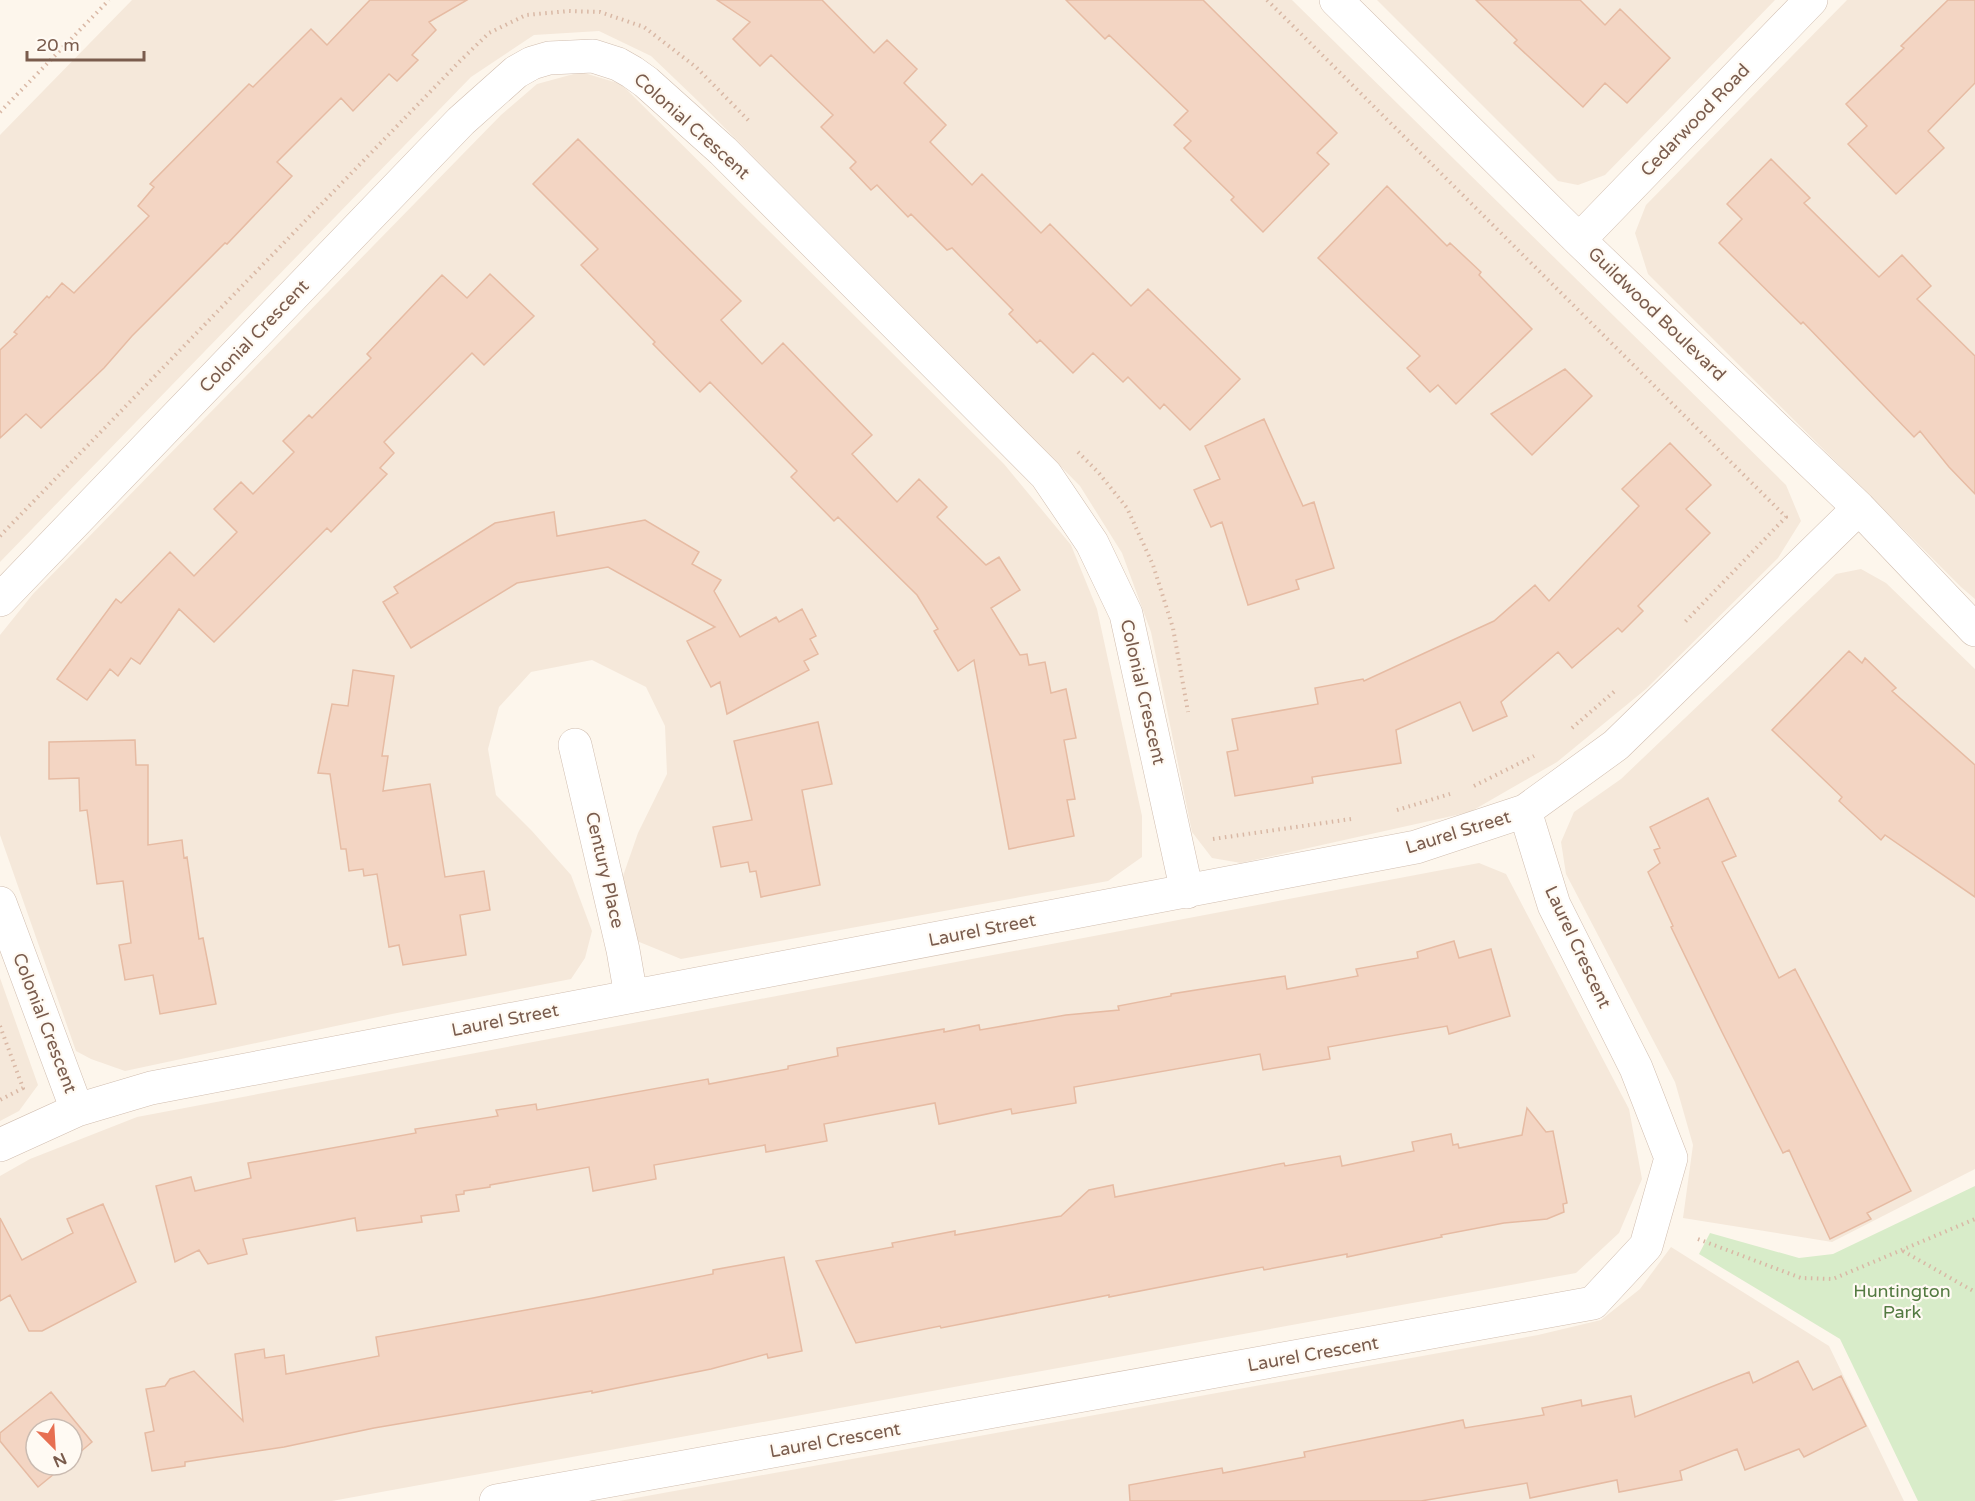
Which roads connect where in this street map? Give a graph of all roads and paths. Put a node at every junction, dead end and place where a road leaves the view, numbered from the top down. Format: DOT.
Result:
graph roads {
  1 [pos="109,0"];
  2 [pos="1267,0"];
  3 [pos="1336,0"];
  4 [pos="1811,0"];
  5 [pos="0,112"];
  6 [pos="754,126"];
  7 [pos="1579,240"];
  8 [pos="1073,447"];
  9 [pos="1859,508"];
  10 [pos="0,536"];
  11 [pos="0,600"];
  12 [pos="1679,628"];
  13 [pos="1975,630"];
  14 [pos="1623,684"];
  15 [pos="1190,722"];
  16 [pos="1565,733"];
  17 [pos="575,745"];
  18 [pos="1539,753"];
  19 [pos="1473,787"];
  20 [pos="1451,794"];
  21 [pos="1396,811"];
  22 [pos="1525,811"];
  23 [pos="1362,817"];
  24 [pos="1212,839"];
  25 [pos="1187,892"];
  26 [pos="0,903"];
  27 [pos="631,996"];
  28 [pos="0,1026"];
  29 [pos="0,1100"];
  30 [pos="77,1110"];
  31 [pos="0,1145"];
  32 [pos="1975,1219"];
  33 [pos="1698,1239"];
  34 [pos="1903,1250"];
  35 [pos="1975,1292"];
  36 [pos="496,1501"];
  1 -- 5 [label="path"];
  2 -- 12 [label="path"];
  3 -- 7 [label="street, Guildwood Boulevard"];
  4 -- 7 [label="street, Cedarwood Road"];
  6 -- 10 [label="path"];
  7 -- 9 [label="street, Guildwood Boulevard"];
  8 -- 15 [label="path"];
  9 -- 13 [label="street, Guildwood Boulevard"];
  9 -- 22 [label="street, Laurel Street"];
  11 -- 25 [label="street, Colonial Crescent"];
  14 -- 16 [label="path"];
  17 -- 27 [label="street, Century Place"];
  18 -- 19 [label="path"];
  20 -- 21 [label="path"];
  22 -- 25 [label="street, Laurel Street"];
  22 -- 36 [label="street, Laurel Crescent"];
  23 -- 24 [label="path"];
  25 -- 27 [label="street, Laurel Street"];
  26 -- 30 [label="street, Colonial Crescent"];
  27 -- 30 [label="street, Laurel Street"];
  28 -- 29 [label="path"];
  30 -- 31 [label="street, Laurel Street"];
  32 -- 34 [label="path"];
  33 -- 34 [label="path"];
  34 -- 35 [label="path"];
}
